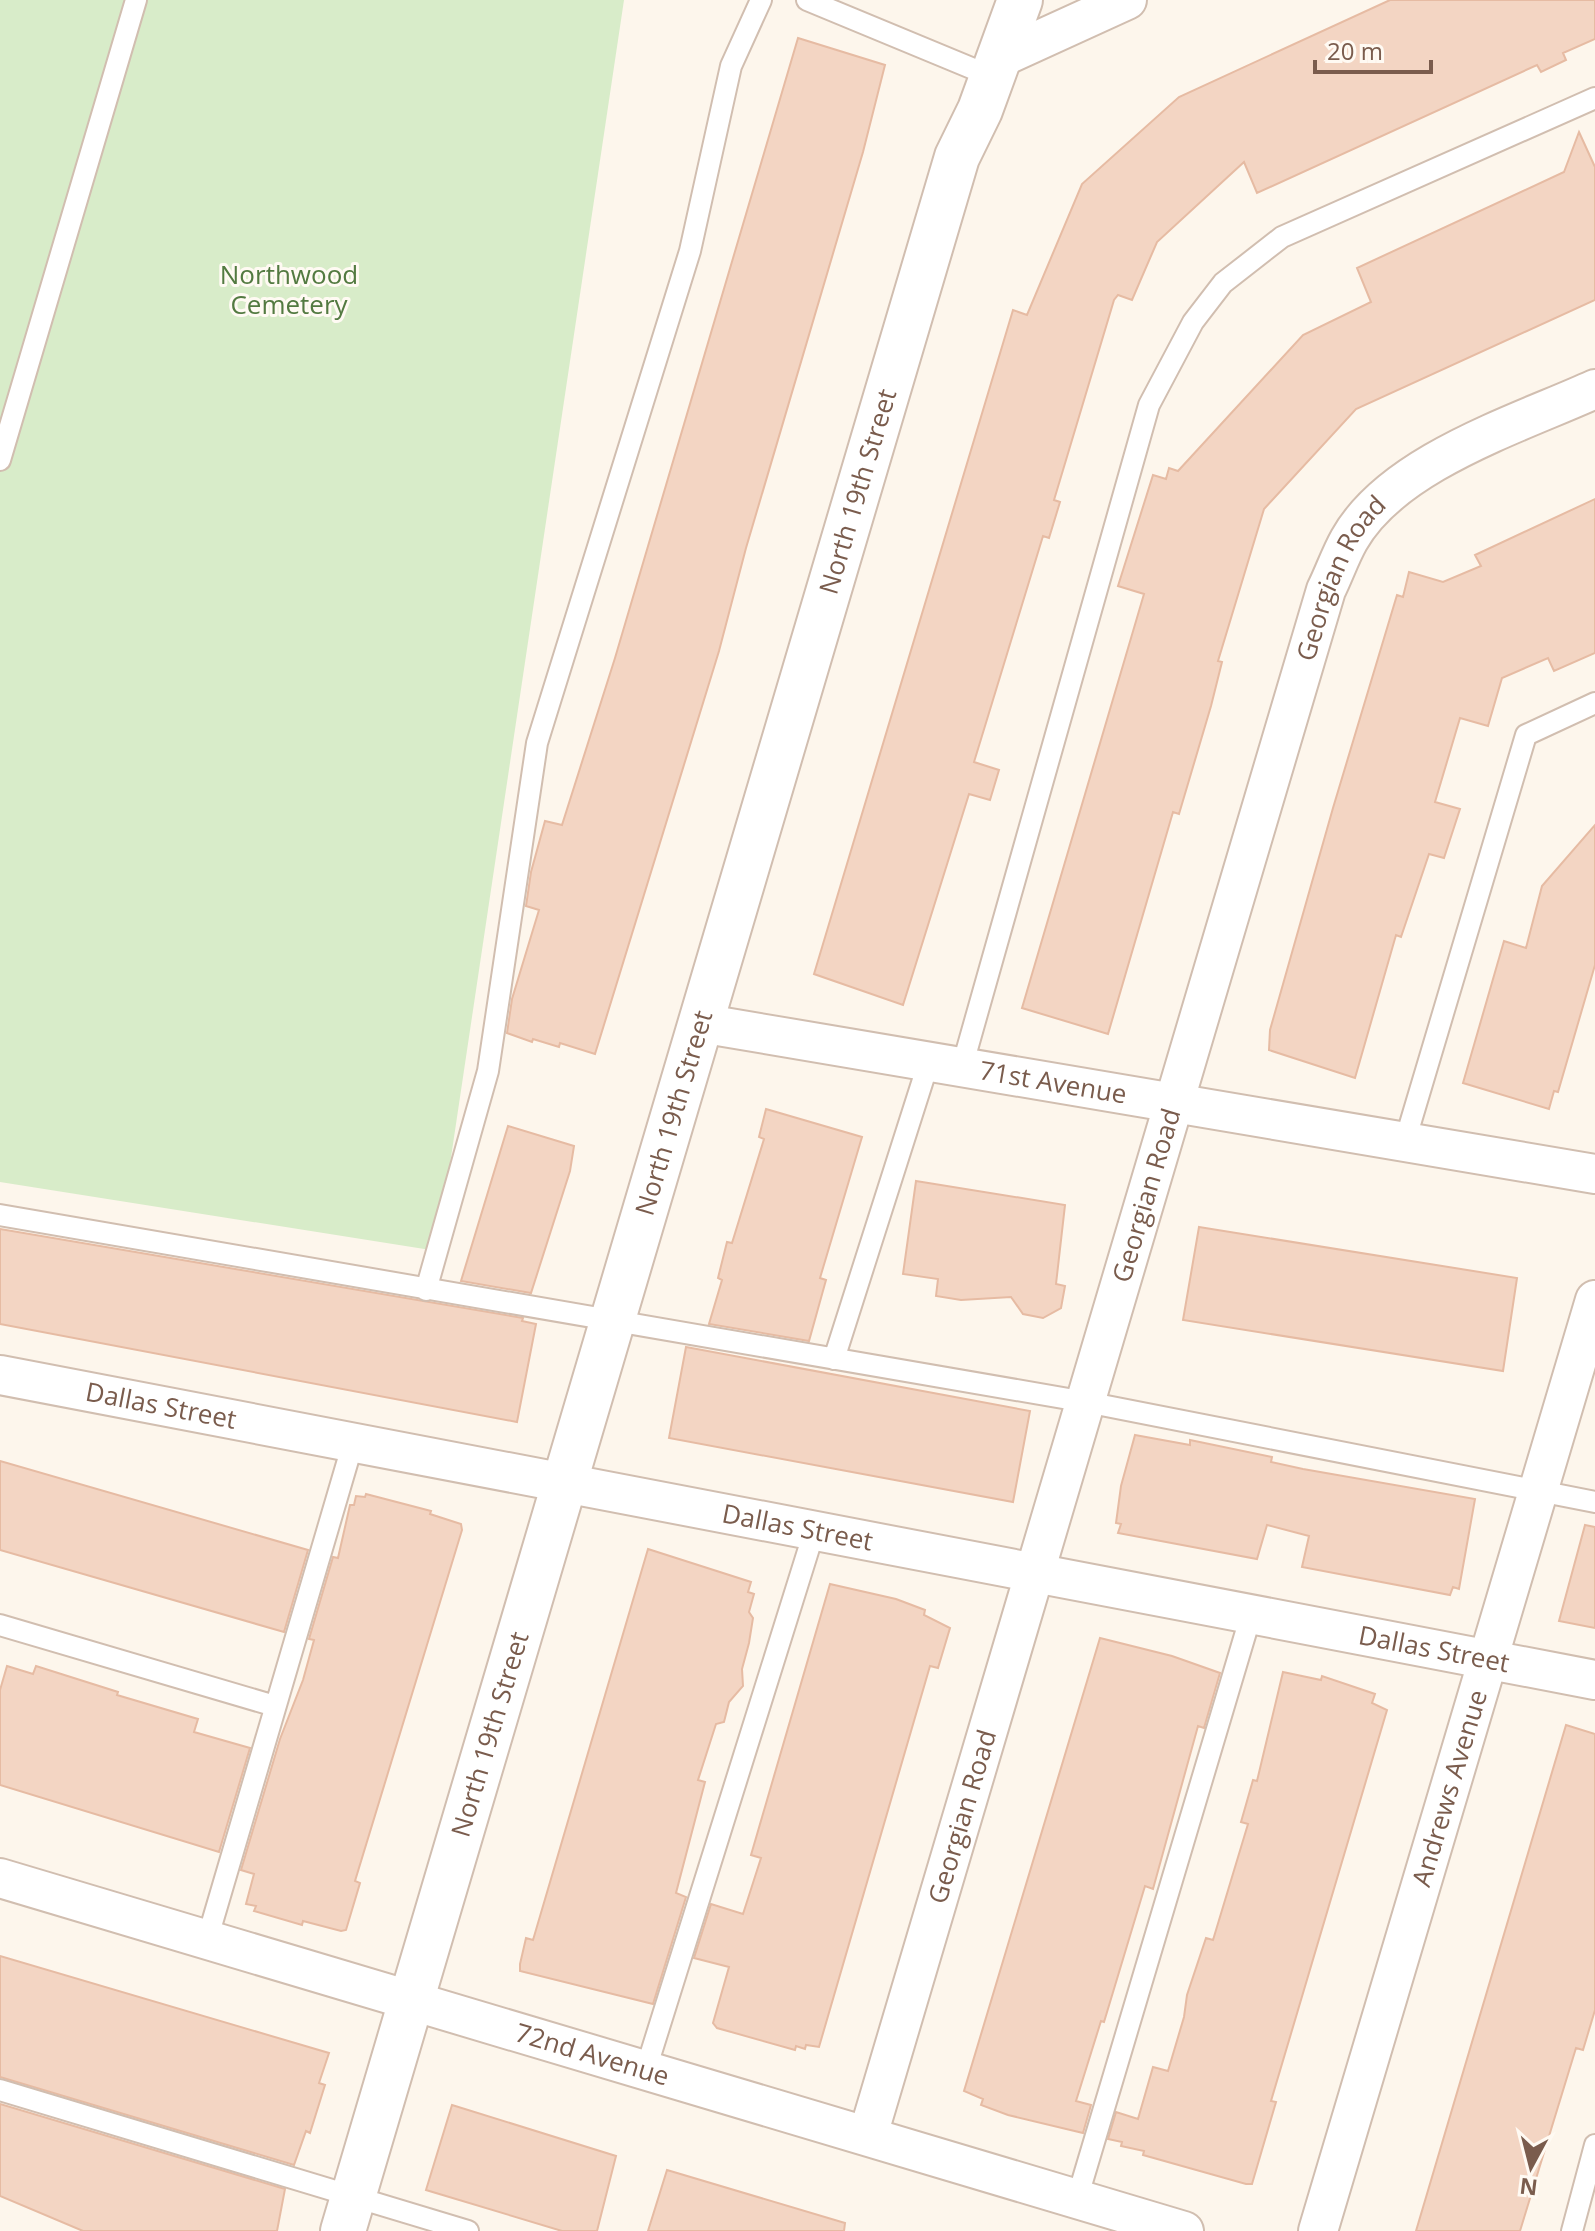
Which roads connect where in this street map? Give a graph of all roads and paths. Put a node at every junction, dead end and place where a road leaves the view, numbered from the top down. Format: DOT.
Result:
graph roads {
  1 [pos="136,0"];
  2 [pos="761,0"];
  3 [pos="807,0"];
  4 [pos="1020,0"];
  5 [pos="1127,0"];
  6 [pos="996,67"];
  7 [pos="1595,98"];
  8 [pos="1595,389"];
  9 [pos="0,460"];
  10 [pos="1595,703"];
  11 [pos="700,1023"];
  12 [pos="946,1064"];
  13 [pos="1174,1102"];
  14 [pos="1405,1141"];
  15 [pos="1595,1174"];
  16 [pos="0,1215"];
  17 [pos="426,1290"];
  18 [pos="1595,1300"];
  19 [pos="612,1321"];
  20 [pos="834,1359"];
  21 [pos="0,1375"];
  22 [pos="1086,1402"];
  23 [pos="353,1443"];
  24 [pos="564,1484"];
  25 [pos="1538,1491"];
  26 [pos="1595,1502"];
  27 [pos="814,1532"];
  28 [pos="1035,1574"];
  29 [pos="1251,1615"];
  30 [pos="0,1625"];
  31 [pos="1488,1659"];
  32 [pos="1595,1680"];
  33 [pos="275,1706"];
  34 [pos="0,1878"];
  35 [pos="207,1940"];
  36 [pos="412,2000"];
  37 [pos="646,2069"];
  38 [pos="0,2090"];
  39 [pos="868,2135"];
  40 [pos="1595,2145"];
  41 [pos="1077,2199"];
  42 [pos="348,2214"];
  43 [pos="468,2231"];
  44 [pos="1184,2231"];
  45 [pos="1318,2231"];
  46 [pos="1572,2231"];
  1 -- 9 [label="lane"];
  2 -- 17 [label="lane"];
  3 -- 6 [label="lane"];
  4 -- 6 [label="street, North 19th Street"];
  5 -- 6 [label="street"];
  6 -- 11 [label="street, North 19th Street"];
  7 -- 12 [label="lane"];
  8 -- 13 [label="street, Georgian Road"];
  10 -- 14 [label="lane"];
  11 -- 12 [label="street, 71st Avenue"];
  11 -- 19 [label="street, North 19th Street"];
  12 -- 13 [label="street, 71st Avenue"];
  12 -- 20 [label="lane"];
  13 -- 14 [label="street, 71st Avenue"];
  13 -- 22 [label="street, Georgian Road"];
  14 -- 15 [label="street, 71st Avenue"];
  16 -- 17 [label="lane"];
  17 -- 19 [label="lane"];
  18 -- 25 [label="street, Andrews Avenue"];
  19 -- 20 [label="lane"];
  19 -- 24 [label="street, North 19th Street"];
  20 -- 22 [label="lane"];
  21 -- 23 [label="street, Dallas Street"];
  22 -- 25 [label="lane"];
  22 -- 28 [label="street, Georgian Road"];
  23 -- 24 [label="street, Dallas Street"];
  23 -- 33 [label="lane"];
  24 -- 27 [label="street, Dallas Street"];
  24 -- 36 [label="street, North 19th Street"];
  25 -- 26 [label="lane"];
  25 -- 31 [label="street, Andrews Avenue"];
  27 -- 28 [label="street, Dallas Street"];
  27 -- 37 [label="lane"];
  28 -- 29 [label="street, Dallas Street"];
  28 -- 39 [label="street, Georgian Road"];
  29 -- 31 [label="street, Dallas Street"];
  29 -- 41 [label="lane"];
  30 -- 33 [label="lane"];
  31 -- 32 [label="street, Dallas Street"];
  31 -- 45 [label="street, Andrews Avenue"];
  33 -- 35 [label="lane"];
  34 -- 35 [label="street, 72nd Avenue"];
  35 -- 36 [label="street, 72nd Avenue"];
  36 -- 37 [label="street, 72nd Avenue"];
  36 -- 42 [label="street, North 19th Street"];
  37 -- 39 [label="street, 72nd Avenue"];
  38 -- 42 [label="lane"];
  39 -- 41 [label="street, 72nd Avenue"];
  40 -- 46 [label="lane"];
  41 -- 44 [label="street, 72nd Avenue"];
  42 -- 43 [label="lane"];
}
